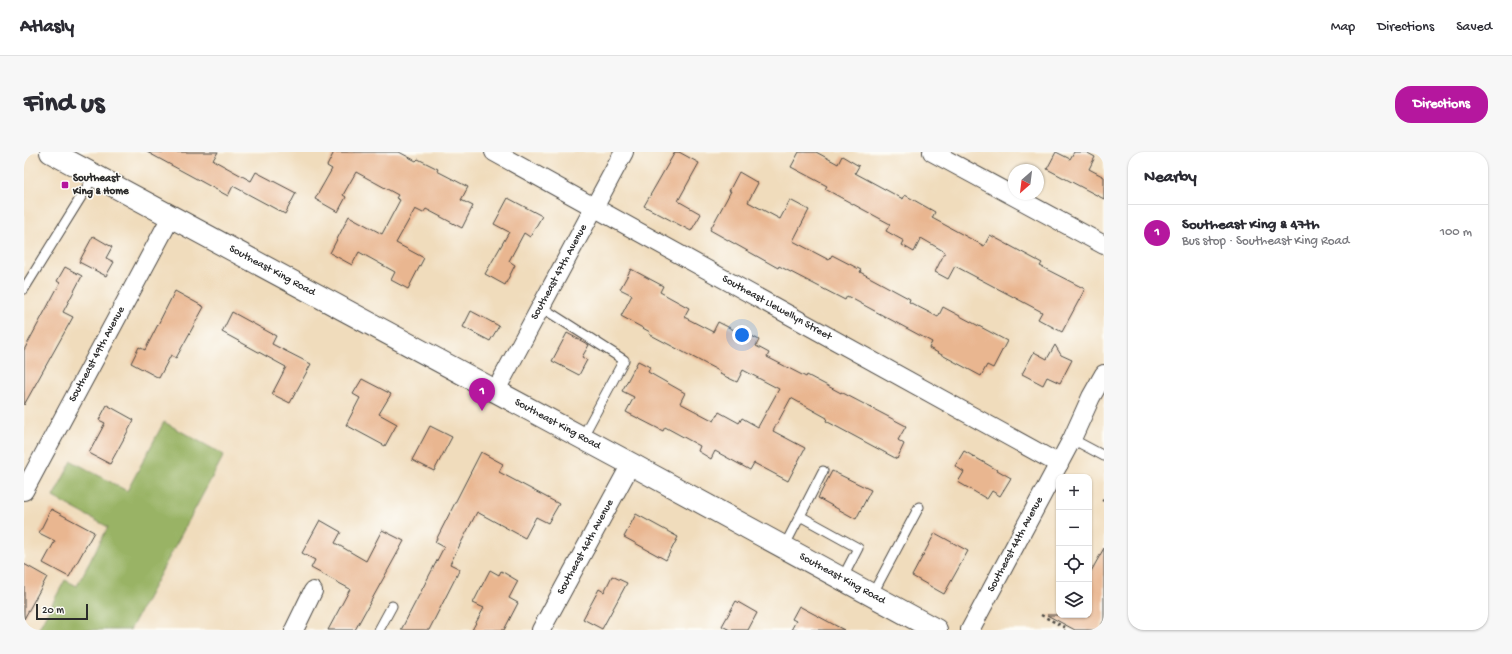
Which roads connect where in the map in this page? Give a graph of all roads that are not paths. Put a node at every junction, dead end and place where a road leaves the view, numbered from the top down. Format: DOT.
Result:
graph roads {
  1 [pos="51,152"];
  2 [pos="494,152"];
  3 [pos="624,152"];
  4 [pos="932,152"];
  5 [pos="94,176"];
  6 [pos="595,207"];
  7 [pos="171,217"];
  8 [pos="1104,245"];
  9 [pos="24,289"];
  10 [pos="541,307"];
  11 [pos="1104,374"];
  12 [pos="495,392"];
  13 [pos="582,438"];
  14 [pos="1072,439"];
  15 [pos="1104,456"];
  16 [pos="631,464"];
  17 [pos="1059,464"];
  18 [pos="823,471"];
  19 [pos="24,491"];
  20 [pos="919,507"];
  21 [pos="800,516"];
  22 [pos="784,547"];
  23 [pos="842,579"];
  24 [pos="312,591"];
  25 [pos="872,595"];
  26 [pos="392,606"];
  27 [pos="294,630"];
  28 [pos="379,630"];
  29 [pos="541,630"];
  30 [pos="936,630"];
  31 [pos="970,630"];
  1 -- 5 [label="main road, Southeast King Road"];
  2 -- 6 [label="street, Southeast Llewellyn Street"];
  3 -- 6 [label="street, Southeast 47th Avenue"];
  4 -- 8 [label="street"];
  5 -- 7 [label="main road, Southeast King Road"];
  5 -- 9 [label="lane"];
  6 -- 10 [label="street, Southeast 47th Avenue"];
  6 -- 17 [label="street, Southeast Llewellyn Street"];
  7 -- 12 [label="main road, Southeast King Road"];
  7 -- 19 [label="street, Southeast 49th Avenue"];
  10 -- 12 [label="street, Southeast 47th Avenue"];
  10 -- 13 [label="lane"];
  11 -- 14 [label="street, Southeast 44th Avenue"];
  12 -- 13 [label="main road, Southeast King Road"];
  13 -- 16 [label="main road, Southeast King Road"];
  14 -- 15 [label="lane"];
  14 -- 17 [label="street, Southeast 44th Avenue"];
  16 -- 22 [label="main road, Southeast King Road"];
  16 -- 29 [label="street, Southeast 46th Avenue"];
  17 -- 31 [label="street, Southeast 44th Avenue"];
  18 -- 21 [label="lane"];
  20 -- 25 [label="lane"];
  21 -- 22 [label="lane"];
  21 -- 23 [label="lane"];
  22 -- 23 [label="main road, Southeast King Road"];
  23 -- 25 [label="main road, Southeast King Road"];
  24 -- 27 [label="street"];
  25 -- 30 [label="main road, Southeast King Road"];
  26 -- 28 [label="lane"];
}
